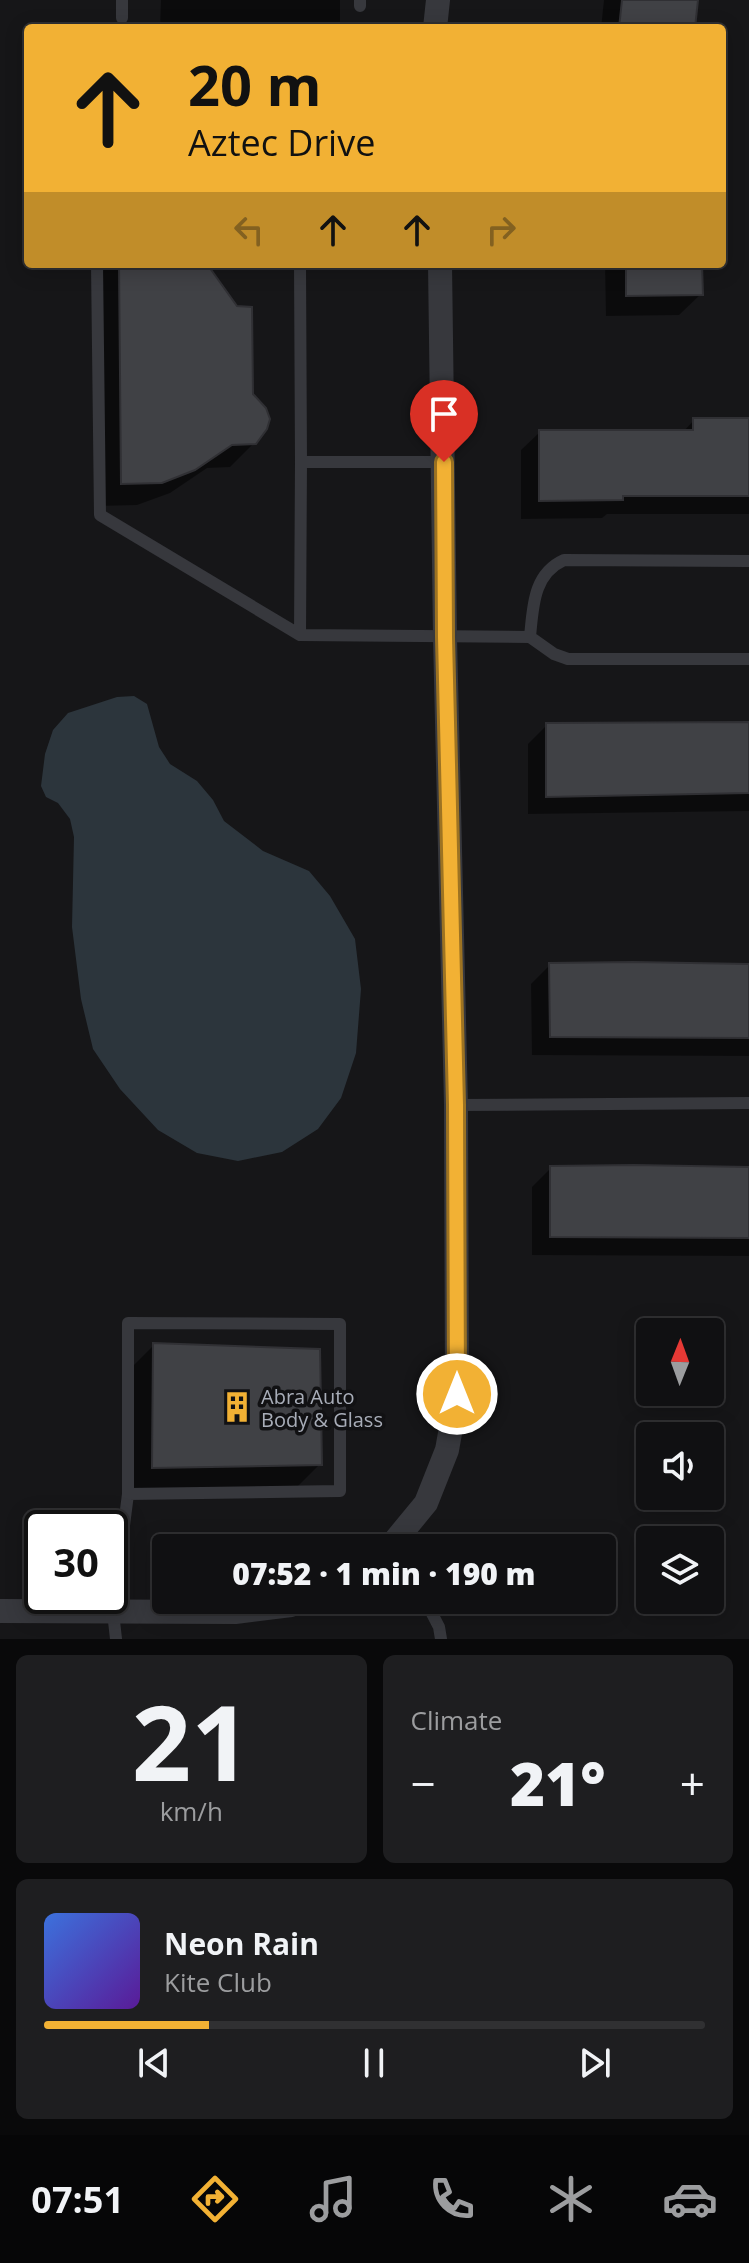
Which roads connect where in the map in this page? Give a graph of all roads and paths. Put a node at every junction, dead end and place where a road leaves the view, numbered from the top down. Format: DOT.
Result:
graph roads {
  1 [pos="122,0"];
  2 [pos="438,0"];
  3 [pos="122,18"];
  4 [pos="435,24"];
  5 [pos="97,268"];
  6 [pos="300,268"];
  7 [pos="440,268"];
  8 [pos="301,462"];
  9 [pos="444,462"];
  10 [pos="749,561"];
  11 [pos="300,635"];
  12 [pos="445,637"];
  13 [pos="530,637"];
  14 [pos="749,659"];
  15 [pos="749,1103"];
  16 [pos="456,1105"];
  17 [pos="128,1494"];
  18 [pos="126,1510"];
  19 [pos="401,1534"];
  20 [pos="0,1611"];
  21 [pos="24,1611"];
  22 [pos="128,1612"];
  23 [pos="152,1612"];
  24 [pos="113,1614"];
  25 [pos="432,1614"];
  26 [pos="116,1639"];
  27 [pos="441,1639"];
  1 -- 3 [label="lane"];
  2 -- 4 [label="street"];
  5 -- 11 [label="lane"];
  6 -- 8 [label="lane"];
  7 -- 9 [label="street"];
  8 -- 9 [label="lane"];
  8 -- 11 [label="lane"];
  9 -- 12 [label="street"];
  10 -- 13 [label="lane"];
  11 -- 12 [label="lane"];
  12 -- 13 [label="lane"];
  12 -- 16 [label="street"];
  13 -- 14 [label="lane"];
  15 -- 16 [label="lane"];
  16 -- 19 [label="street"];
  17 -- 17 [label="lane"];
  17 -- 18 [label="lane"];
  20 -- 21 [label="street"];
  22 -- 23 [label="street"];
  24 -- 26 [label="lane"];
  25 -- 27 [label="lane"];
}
